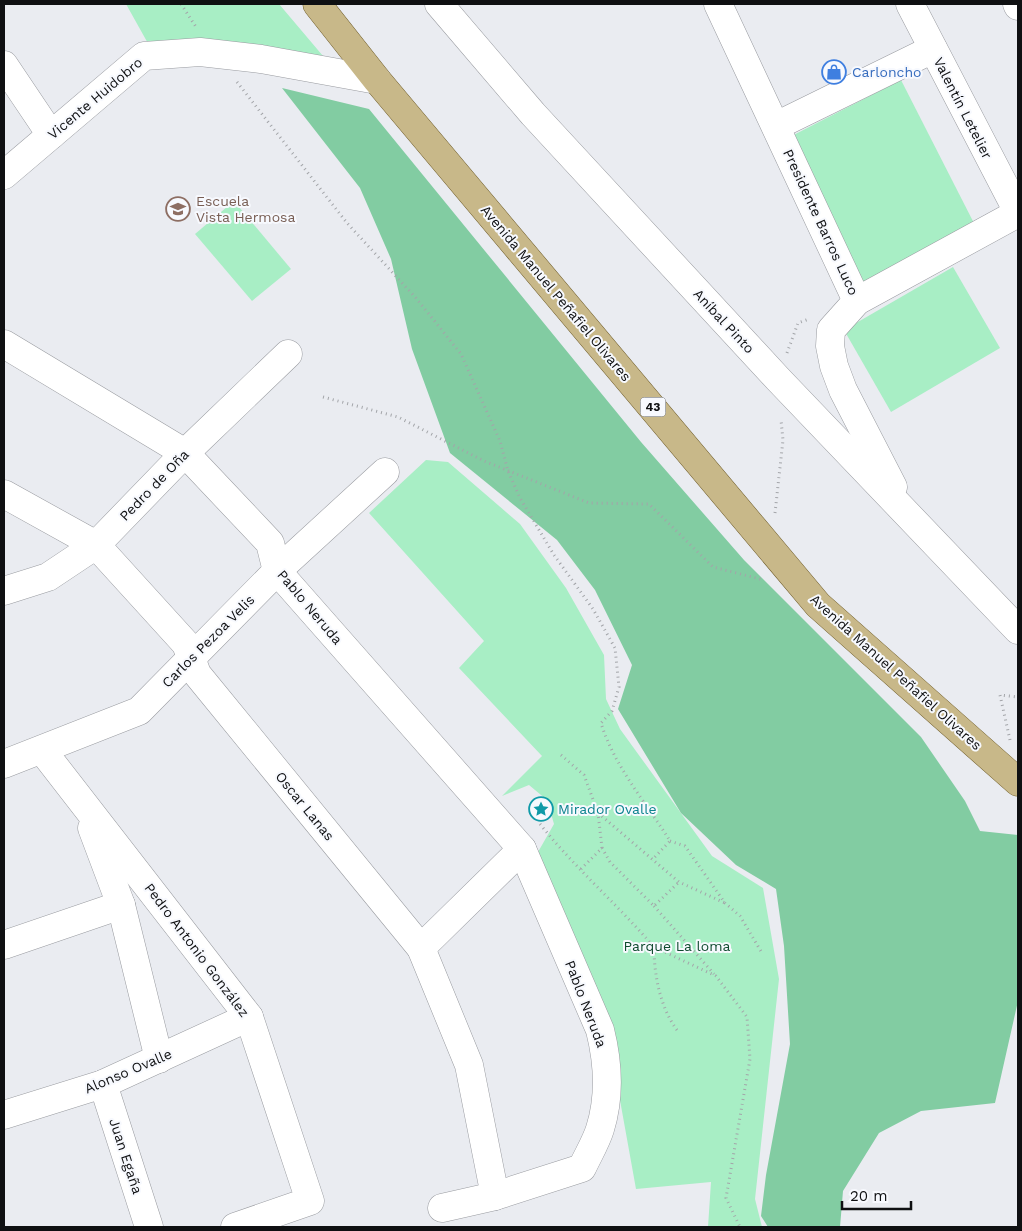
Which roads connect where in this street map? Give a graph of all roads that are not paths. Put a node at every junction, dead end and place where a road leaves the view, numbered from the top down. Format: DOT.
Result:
graph roads {
  1 [pos="318,4"];
  2 [pos="439,4"];
  3 [pos="718,4"];
  4 [pos="910,4"];
  5 [pos="933,49"];
  6 [pos="4,65"];
  7 [pos="377,80"];
  8 [pos="776,126"];
  9 [pos="51,134"];
  10 [pos="1009,173"];
  11 [pos="4,175"];
  12 [pos="1018,213"];
  13 [pos="858,301"];
  14 [pos="4,344"];
  15 [pos="288,354"];
  16 [pos="185,453"];
  17 [pos="385,472"];
  18 [pos="4,494"];
  19 [pos="909,517"];
  20 [pos="96,545"];
  21 [pos="277,571"];
  22 [pos="4,591"];
  23 [pos="1018,630"];
  24 [pos="191,658"];
  25 [pos="42,750"];
  26 [pos="4,764"];
  27 [pos="1012,777"];
  28 [pos="82,801"];
  29 [pos="522,849"];
  30 [pos="121,905"];
  31 [pos="4,945"];
  32 [pos="421,948"];
  33 [pos="249,1018"];
  34 [pos="159,1059"];
  35 [pos="103,1084"];
  36 [pos="4,1115"];
  37 [pos="495,1196"];
  38 [pos="442,1208"];
  39 [pos="149,1227"];
  40 [pos="235,1227"];
  1 -- 7 [label="main road, Avenida Manuel Peñafiel Olivares / 43"];
  2 -- 19 [label="street, Aníbal Pinto"];
  3 -- 8 [label="street, Presidente Barros Luco"];
  4 -- 5 [label="street, Valentín Letelier"];
  5 -- 8 [label="street"];
  5 -- 10 [label="street, Valentín Letelier"];
  6 -- 9 [label="street"];
  7 -- 9 [label="street, Vicente Huidobro"];
  7 -- 27 [label="main road, Avenida Manuel Peñafiel Olivares / 43"];
  8 -- 13 [label="street, Presidente Barros Luco"];
  9 -- 11 [label="street, Vicente Huidobro"];
  10 -- 12 [label="street, Valentín Letelier"];
  12 -- 13 [label="street"];
  13 -- 19 [label="street, Presidente Barros Luco"];
  14 -- 16 [label="street, Pablo Neruda"];
  15 -- 16 [label="street, Pedro de Oña"];
  16 -- 20 [label="street, Pedro de Oña"];
  16 -- 21 [label="street, Pablo Neruda"];
  17 -- 21 [label="street, Carlos Pezoa Velis"];
  18 -- 20 [label="street, Oscar Lanas"];
  19 -- 23 [label="street, Aníbal Pinto"];
  20 -- 22 [label="street, Pedro de Oña"];
  20 -- 24 [label="street, Oscar Lanas"];
  21 -- 24 [label="street, Carlos Pezoa Velis"];
  21 -- 29 [label="street, Pablo Neruda"];
  24 -- 25 [label="street, Carlos Pezoa Velis"];
  24 -- 32 [label="street, Oscar Lanas"];
  25 -- 26 [label="street, Carlos Pezoa Velis"];
  25 -- 28 [label="street, Pedro Antonio González"];
  28 -- 30 [label="street, Pedro Antonio González"];
  28 -- 33 [label="street, Pedro Antonio González"];
  29 -- 32 [label="street"];
  29 -- 37 [label="street, Pablo Neruda"];
  30 -- 31 [label="street"];
  30 -- 34 [label="street, Pedro Antonio González"];
  32 -- 37 [label="street, Oscar Lanas"];
  33 -- 34 [label="street, Alonso Ovalle"];
  33 -- 40 [label="street, Pedro Antonio González"];
  34 -- 35 [label="street, Alonso Ovalle"];
  35 -- 36 [label="street, Alonso Ovalle"];
  35 -- 39 [label="street, Juan Egaña"];
  37 -- 38 [label="street, Pablo Neruda"];
}
